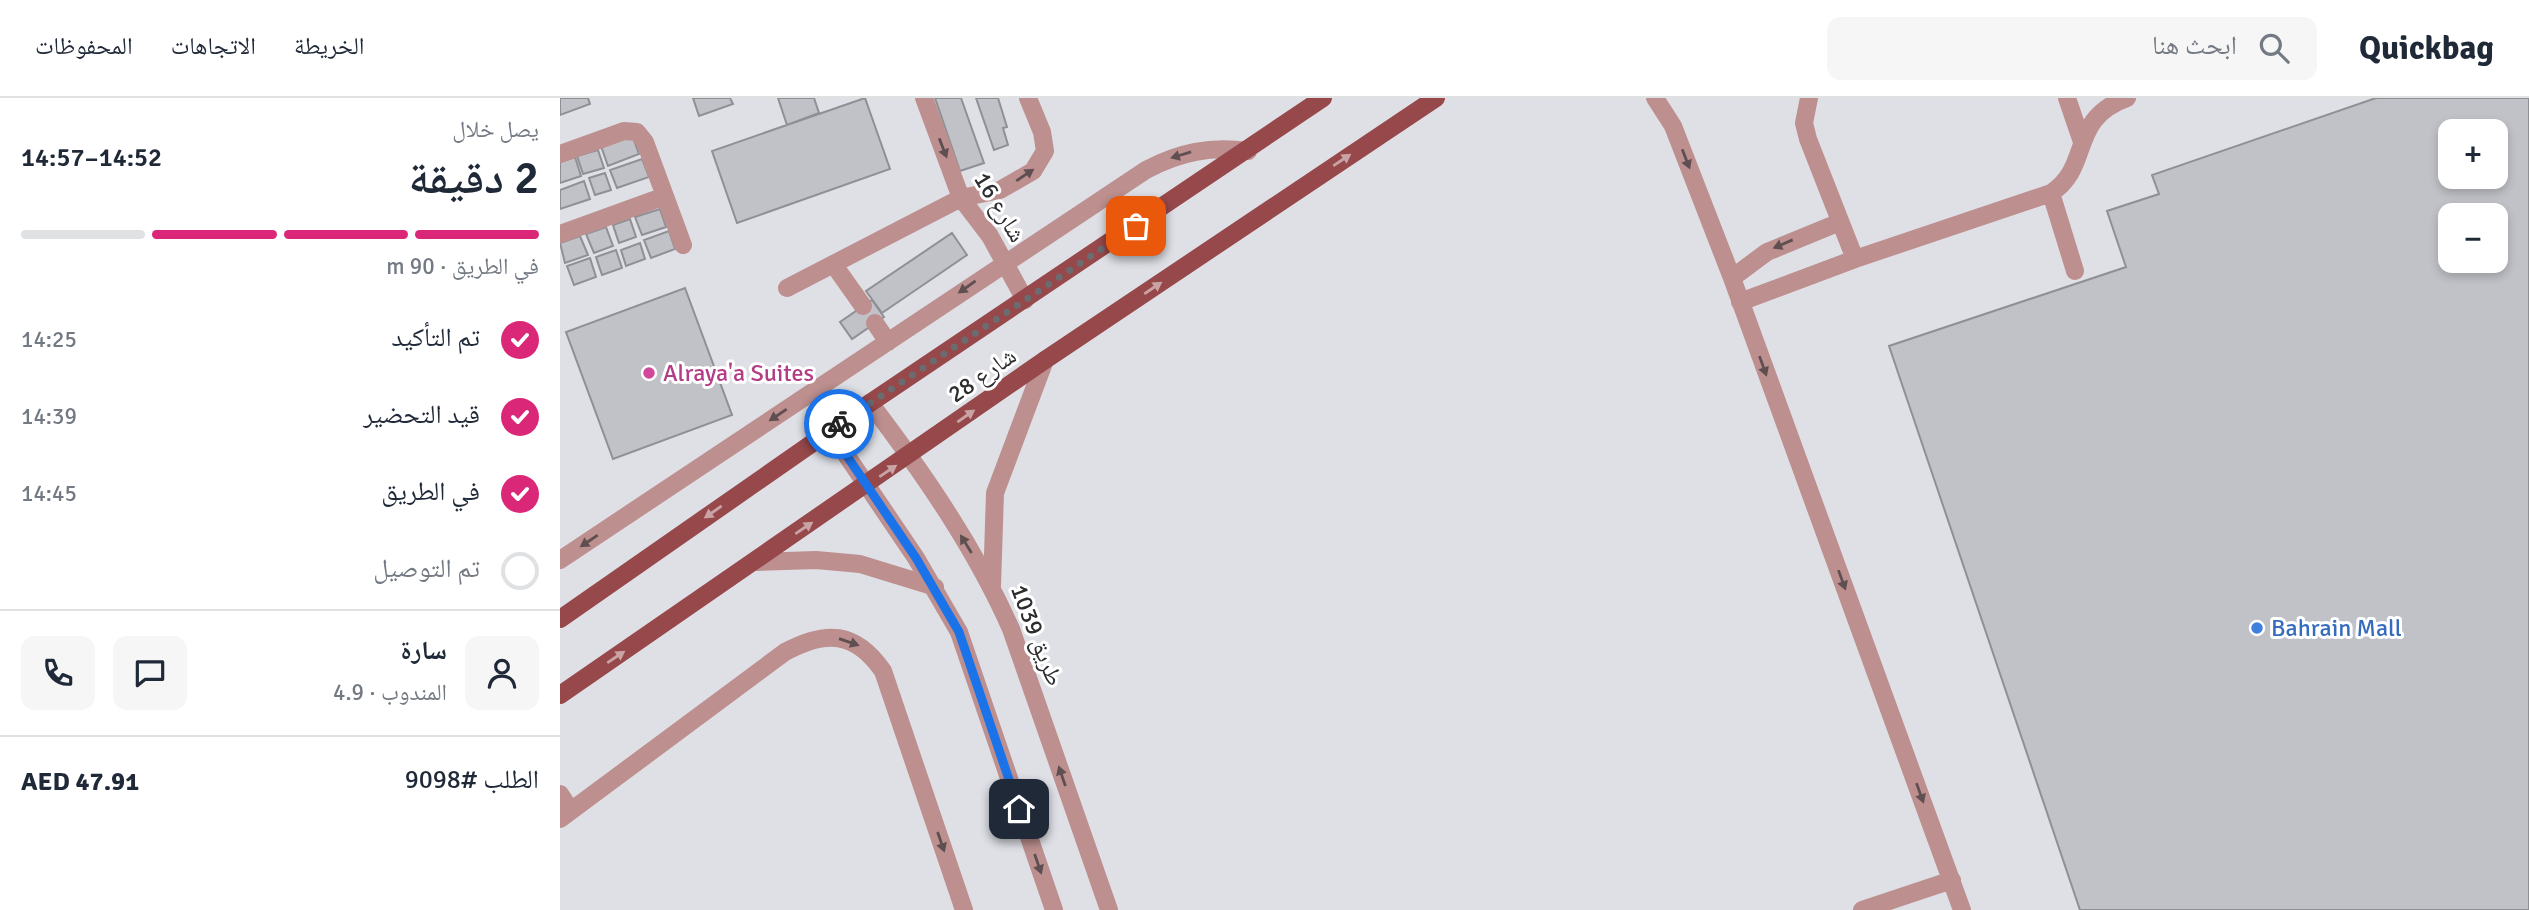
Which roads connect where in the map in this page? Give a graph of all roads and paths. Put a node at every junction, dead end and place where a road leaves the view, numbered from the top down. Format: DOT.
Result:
graph roads {
  1 [pos="924,98"];
  2 [pos="1028,98"];
  3 [pos="1324,98"];
  4 [pos="1436,98"];
  5 [pos="1655,98"];
  6 [pos="1809,98"];
  7 [pos="2067,98"];
  8 [pos="2127,98"];
  9 [pos="2081,139"];
  10 [pos="1248,151"];
  11 [pos="560,154"];
  12 [pos="2051,193"];
  13 [pos="665,197"];
  14 [pos="961,198"];
  15 [pos="1840,222"];
  16 [pos="560,234"];
  17 [pos="683,245"];
  18 [pos="1855,259"];
  19 [pos="1005,261"];
  20 [pos="834,265"];
  21 [pos="2075,271"];
  22 [pos="1732,278"];
  23 [pos="787,288"];
  24 [pos="1025,300"];
  25 [pos="1740,302"];
  26 [pos="863,306"];
  27 [pos="875,323"];
  28 [pos="888,342"];
  29 [pos="1045,360"];
  30 [pos="870,403"];
  31 [pos="830,431"];
  32 [pos="910,456"];
  33 [pos="867,486"];
  34 [pos="560,560"];
  35 [pos="754,562"];
  36 [pos="992,586"];
  37 [pos="935,587"];
  38 [pos="560,619"];
  39 [pos="560,695"];
  40 [pos="560,794"];
  41 [pos="565,815"];
  42 [pos="1952,880"];
  43 [pos="964,910"];
  44 [pos="1054,910"];
  45 [pos="1109,910"];
  46 [pos="1862,910"];
  47 [pos="1962,910"];
  1 -- 14 [label="street, شارع 16, one-way"];
  14 -- 2 [label="street, one-way"];
  3 -- 10 [label="main road, شارع 28"];
  29 -- 4 [label="main road, شارع 28, one-way"];
  5 -- 22 [label="street, one-way"];
  6 -- 15 [label="street"];
  7 -- 9 [label="street"];
  8 -- 9 [label="street"];
  9 -- 12 [label="street"];
  10 -- 19 [label="street, one-way"];
  10 -- 24 [label="main road, شارع 28"];
  11 -- 13 [label="street"];
  12 -- 18 [label="street"];
  12 -- 21 [label="street"];
  13 -- 16 [label="street"];
  13 -- 17 [label="street"];
  14 -- 19 [label="street, شارع 16"];
  14 -- 20 [label="street"];
  15 -- 18 [label="street"];
  15 -- 22 [label="street, one-way"];
  18 -- 25 [label="street"];
  19 -- 24 [label="street, شارع 16"];
  19 -- 28 [label="street, one-way"];
  20 -- 23 [label="street"];
  20 -- 26 [label="street"];
  22 -- 25 [label="street"];
  24 -- 30 [label="main road, شارع 28"];
  25 -- 42 [label="street, one-way"];
  27 -- 28 [label="street"];
  28 -- 34 [label="street, one-way"];
  32 -- 29 [label="main road, شارع 28, one-way"];
  29 -- 36 [label="street"];
  30 -- 31 [label="main road, شارع 28"];
  30 -- 32 [label="street, طريق 1039"];
  31 -- 33 [label="street"];
  31 -- 38 [label="main road, شارع 28, one-way"];
  33 -- 32 [label="main road, شارع 28, one-way"];
  36 -- 32 [label="street, طريق 1039, one-way"];
  35 -- 33 [label="main road, شارع 28, one-way"];
  33 -- 37 [label="street"];
  35 -- 37 [label="street"];
  39 -- 35 [label="main road, شارع 28, one-way"];
  45 -- 36 [label="street, طريق 1039, one-way"];
  37 -- 44 [label="street, one-way"];
  40 -- 41 [label="street"];
  41 -- 43 [label="street, one-way"];
  42 -- 46 [label="street"];
  42 -- 47 [label="street"];
}
